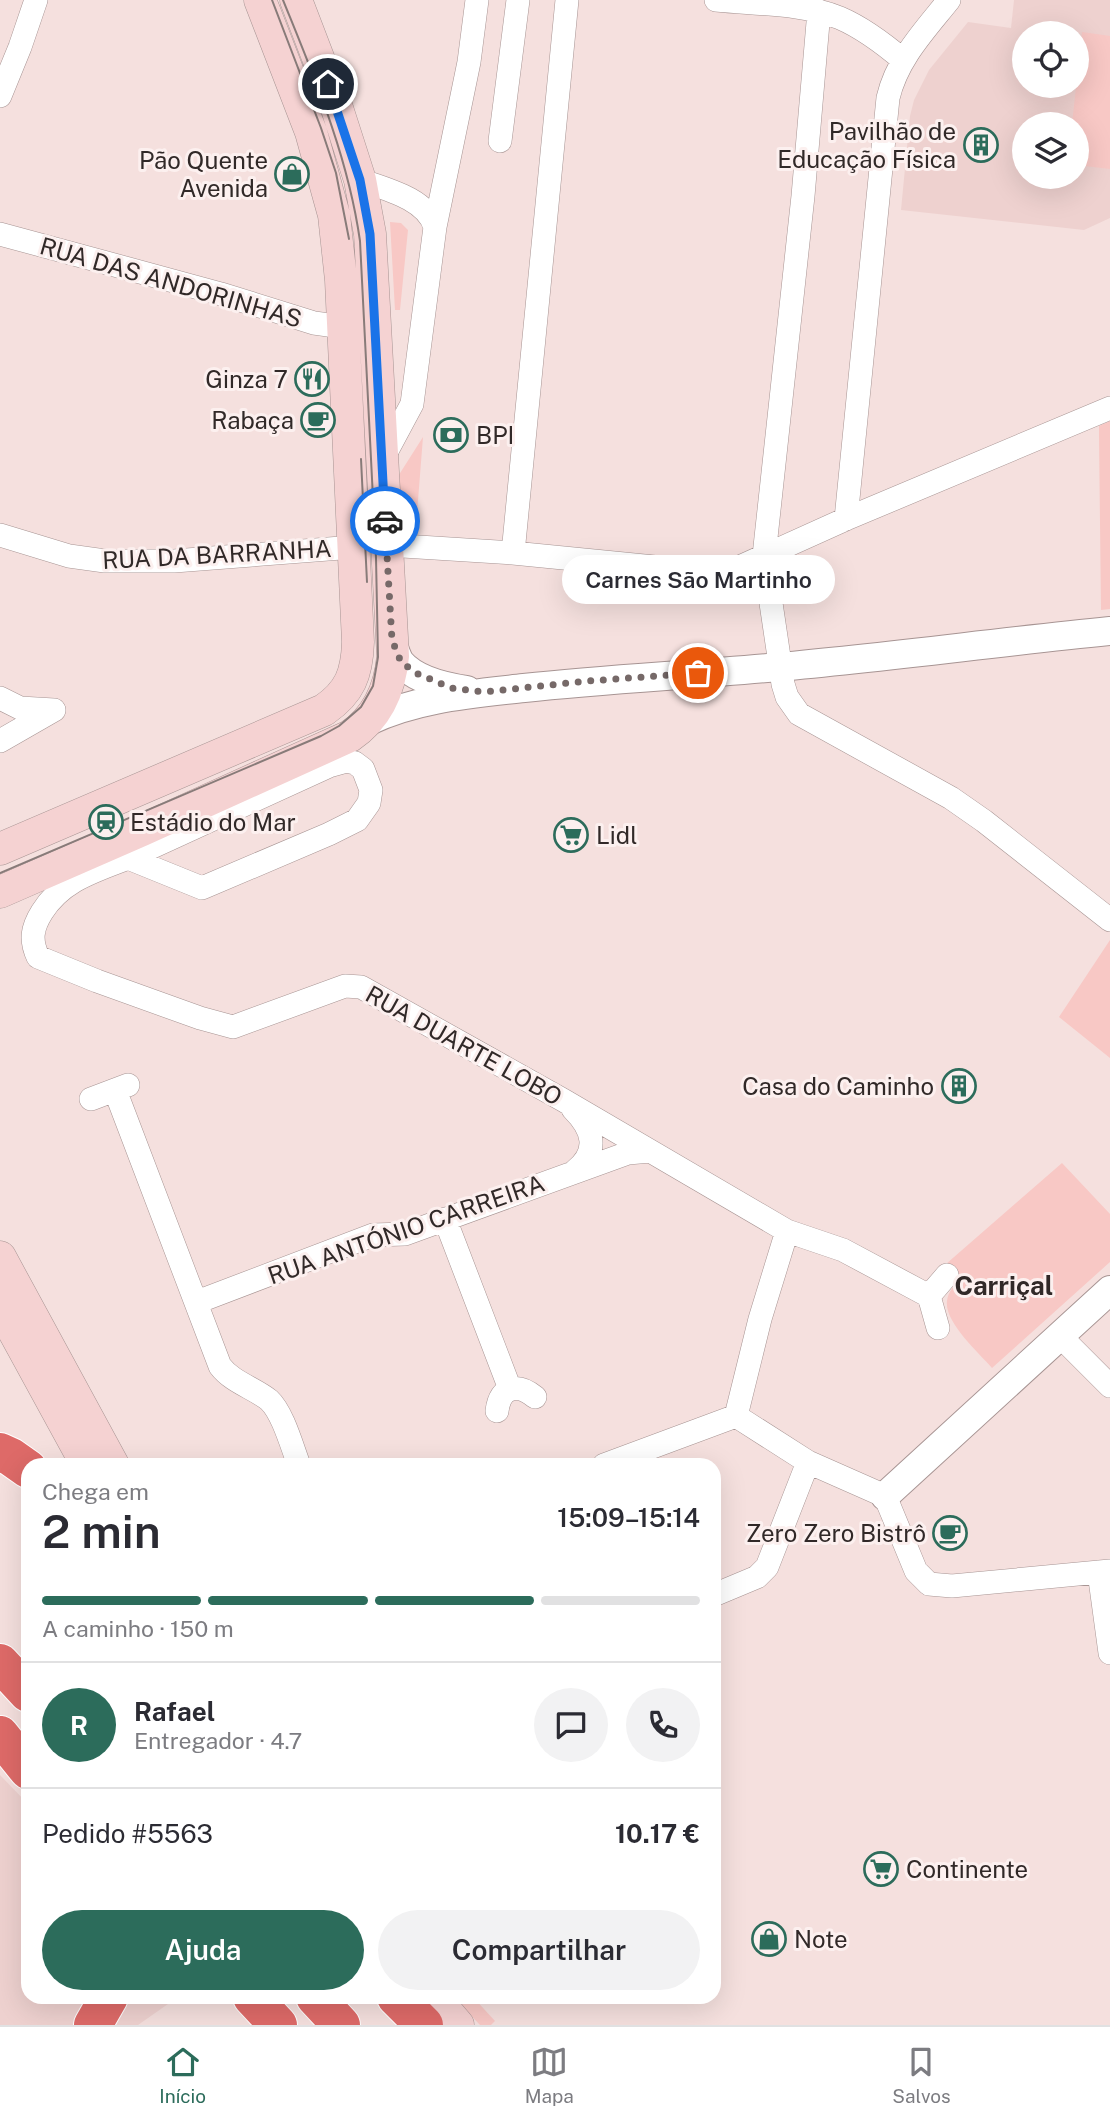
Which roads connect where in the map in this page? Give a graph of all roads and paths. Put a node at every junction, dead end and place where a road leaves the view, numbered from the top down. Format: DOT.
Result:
graph roads {
  1 [pos="36,0"];
  2 [pos="260,0"];
  3 [pos="296,0"];
  4 [pos="477,0"];
  5 [pos="518,0"];
  6 [pos="567,0"];
  7 [pos="716,0"];
  8 [pos="949,0"];
  9 [pos="820,11"];
  10 [pos="903,60"];
  11 [pos="0,96"];
  12 [pos="500,141"];
  13 [pos="360,180"];
  14 [pos="326,184"];
  15 [pos="435,227"];
  16 [pos="0,234"];
  17 [pos="343,327"];
  18 [pos="1110,408"];
  19 [pos="382,460"];
  20 [pos="846,519"];
  21 [pos="0,534"];
  22 [pos="387,545"];
  23 [pos="354,547"];
  24 [pos="513,553"];
  25 [pos="764,556"];
  26 [pos="1110,631"];
  27 [pos="392,640"];
  28 [pos="779,667"];
  29 [pos="387,686"];
  30 [pos="484,692"];
  31 [pos="0,698"];
  32 [pos="337,701"];
  33 [pos="369,721"];
  34 [pos="0,741"];
  35 [pos="0,849"];
  36 [pos="128,858"];
  37 [pos="0,892"];
  38 [pos="1110,920"];
  39 [pos="91,1099"];
  40 [pos="563,1100"];
  41 [pos="650,1151"];
  42 [pos="575,1171"];
  43 [pos="445,1219"];
  44 [pos="786,1231"];
  45 [pos="0,1257"];
  46 [pos="947,1275"];
  47 [pos="1110,1290"];
  48 [pos="929,1296"];
  49 [pos="197,1302"];
  50 [pos="0,1306"];
  51 [pos="937,1328"];
  52 [pos="1059,1336"];
  53 [pos="1110,1386"];
  54 [pos="510,1389"];
  55 [pos="535,1397"];
  56 [pos="497,1411"];
  57 [pos="736,1416"];
  58 [pos="0,1452"];
  59 [pos="83,1458"];
  60 [pos="109,1458"];
  61 [pos="296,1458"];
  62 [pos="623,1458"];
  63 [pos="808,1462"];
  64 [pos="21,1464"];
  65 [pos="885,1496"];
  66 [pos="1105,1572"];
  67 [pos="721,1592"];
  68 [pos="1110,1653"];
  69 [pos="0,1663"];
  70 [pos="21,1686"];
  71 [pos="0,1732"];
  72 [pos="21,1753"];
  73 [pos="21,1760"];
  74 [pos="105,2004"];
  75 [pos="258,2004"];
  76 [pos="322,2004"];
  77 [pos="380,2004"];
  78 [pos="403,2004"];
  79 [pos="440,2004"];
  80 [pos="93,2025"];
  81 [pos="278,2025"];
  82 [pos="341,2025"];
  83 [pos="399,2025"];
  84 [pos="425,2025"];
  85 [pos="458,2025"];
  1 -- 11 [label="street"];
  2 -- 14 [label="main road"];
  3 -- 13 [label="main road"];
  4 -- 15 [label="street"];
  5 -- 12 [label="street"];
  6 -- 24 [label="street"];
  7 -- 9 [label="street"];
  8 -- 10 [label="street"];
  9 -- 10 [label="street"];
  9 -- 25 [label="street"];
  10 -- 20 [label="street"];
  13 -- 14 [label="street"];
  13 -- 15 [label="street"];
  13 -- 19 [label="main road"];
  14 -- 17 [label="main road"];
  15 -- 19 [label="street"];
  16 -- 17 [label="street, RUA DAS ANDORINHAS"];
  17 -- 23 [label="main road"];
  18 -- 20 [label="street"];
  19 -- 22 [label="main road"];
  20 -- 25 [label="street"];
  21 -- 23 [label="street, RUA DA BARRANHA"];
  22 -- 24 [label="street"];
  22 -- 27 [label="main road"];
  23 -- 32 [label="main road"];
  24 -- 25 [label="street"];
  25 -- 28 [label="street"];
  26 -- 28 [label="street"];
  27 -- 29 [label="main road"];
  27 -- 30 [label="street"];
  28 -- 30 [label="street"];
  28 -- 38 [label="street"];
  29 -- 30 [label="street"];
  29 -- 32 [label="street"];
  29 -- 33 [label="main road"];
  30 -- 33 [label="street"];
  31 -- 34 [label="street"];
  32 -- 35 [label="main road"];
  33 -- 37 [label="main road"];
  36 -- 36 [label="street"];
  36 -- 40 [label="street, RUA DUARTE LOBO"];
  39 -- 49 [label="street"];
  40 -- 41 [label="street, RUA DUARTE LOBO"];
  40 -- 42 [label="street, RUA ANTÓNIO CARREIRA"];
  41 -- 42 [label="street, RUA ANTÓNIO CARREIRA"];
  41 -- 44 [label="street, RUA DUARTE LOBO"];
  42 -- 43 [label="street, RUA ANTÓNIO CARREIRA"];
  43 -- 49 [label="street, RUA ANTÓNIO CARREIRA"];
  43 -- 54 [label="street"];
  44 -- 48 [label="street, RUA DUARTE LOBO"];
  44 -- 57 [label="street"];
  45 -- 60 [label="main road"];
  46 -- 48 [label="street"];
  47 -- 52 [label="street"];
  48 -- 51 [label="street"];
  49 -- 61 [label="street"];
  50 -- 59 [label="main road"];
  52 -- 53 [label="street"];
  52 -- 65 [label="street"];
  54 -- 55 [label="street"];
  54 -- 56 [label="street"];
  57 -- 62 [label="street"];
  57 -- 63 [label="street"];
  58 -- 64 [label="highway"];
  63 -- 65 [label="street"];
  63 -- 67 [label="street"];
  65 -- 66 [label="street"];
  66 -- 68 [label="street"];
  69 -- 70 [label="highway"];
  71 -- 72 [label="highway"];
  71 -- 73 [label="highway"];
  74 -- 80 [label="highway"];
  75 -- 81 [label="highway"];
  76 -- 82 [label="highway"];
  77 -- 83 [label="main road"];
  78 -- 84 [label="highway"];
  79 -- 85 [label="main road"];
}
